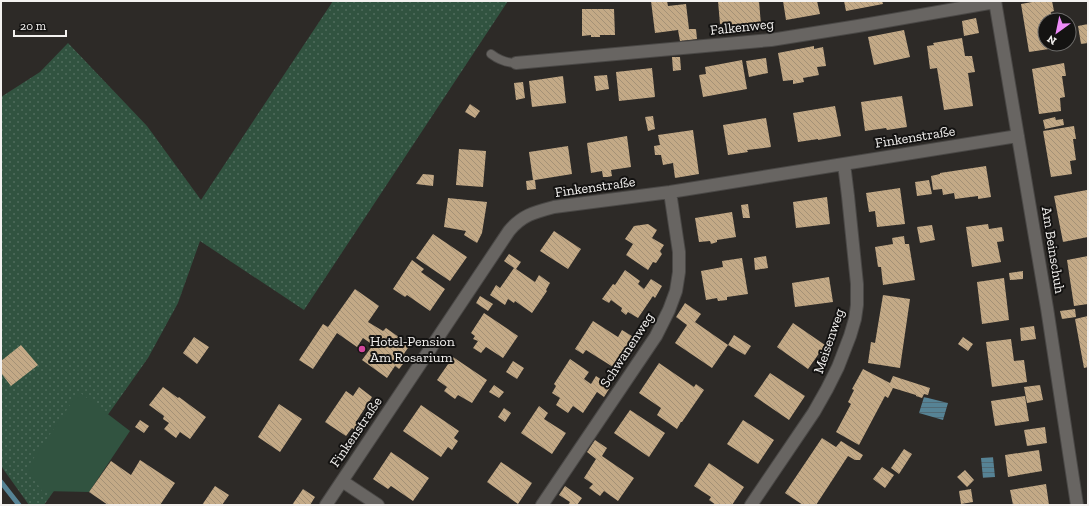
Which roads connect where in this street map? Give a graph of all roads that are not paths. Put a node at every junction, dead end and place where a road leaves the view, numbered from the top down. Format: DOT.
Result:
graph roads {
  1 [pos="995,2"];
  2 [pos="492,54"];
  3 [pos="516,63"];
  4 [pos="1018,136"];
  5 [pos="844,164"];
  6 [pos="670,192"];
  7 [pos="342,481"];
  8 [pos="326,505"];
  9 [pos="378,505"];
  10 [pos="542,505"];
  11 [pos="751,505"];
  12 [pos="1077,505"];
  1 -- 3 [label="street, Falkenweg"];
  1 -- 4 [label="street, Am Beinschuh"];
  2 -- 3 [label="lane, Falkenweg"];
  4 -- 5 [label="street, Finkenstraße"];
  4 -- 12 [label="street, Am Beinschuh"];
  5 -- 6 [label="street, Finkenstraße"];
  5 -- 11 [label="street, Meisenweg"];
  6 -- 7 [label="street, Finkenstraße"];
  6 -- 10 [label="street, Schwanenweg"];
  7 -- 8 [label="street, Finkenstraße"];
  7 -- 9 [label="street"];
}
